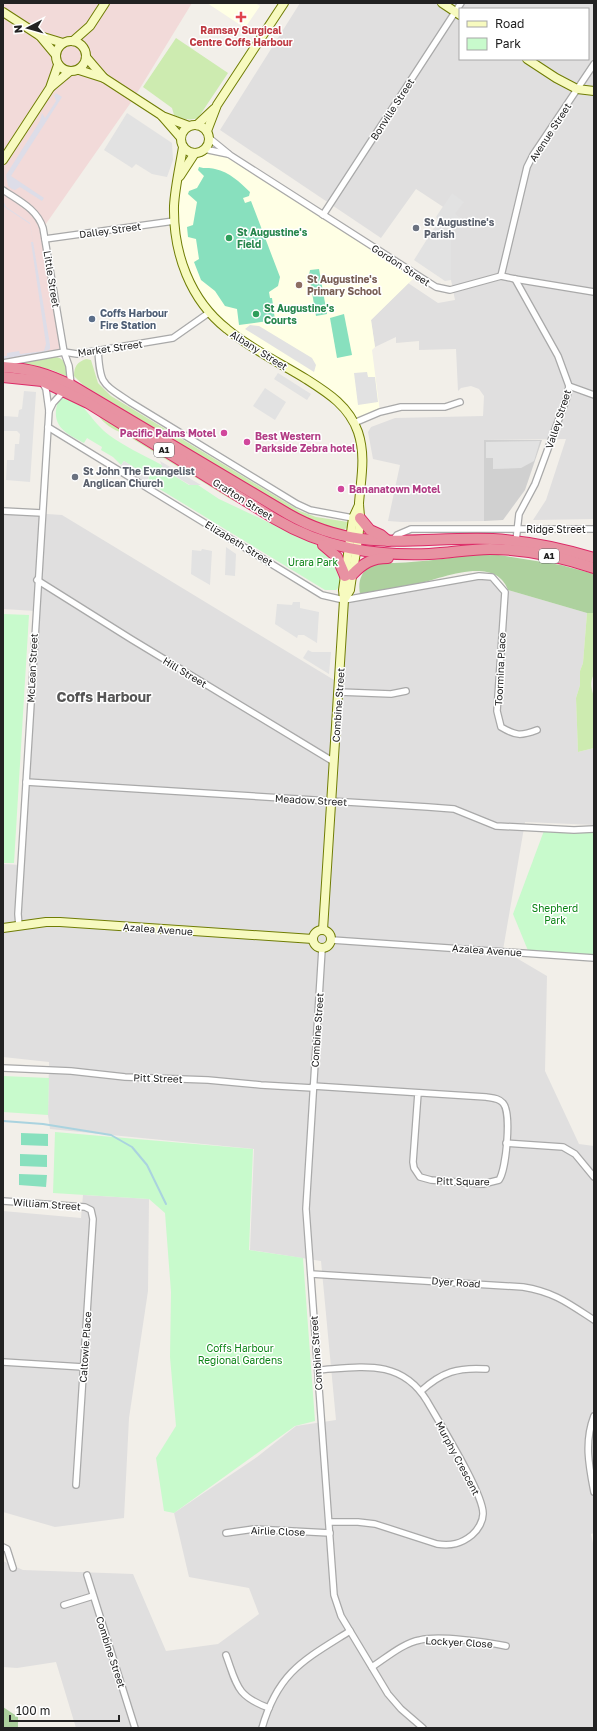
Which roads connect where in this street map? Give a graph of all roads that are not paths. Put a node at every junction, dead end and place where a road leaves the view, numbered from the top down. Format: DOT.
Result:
graph roads {
  1 [pos="105,3"];
  2 [pos="284,3"];
  3 [pos="442,3"];
  4 [pos="3,12"];
  5 [pos="458,13"];
  6 [pos="90,26"];
  7 [pos="40,36"];
  8 [pos="73,41"];
  9 [pos="63,43"];
  10 [pos="83,48"];
  11 [pos="55,54"];
  12 [pos="86,58"];
  13 [pos="529,60"];
  14 [pos="594,64"];
  15 [pos="58,65"];
  16 [pos="79,70"];
  17 [pos="69,72"];
  18 [pos="104,78"];
  19 [pos="50,88"];
  20 [pos="577,89"];
  21 [pos="594,91"];
  22 [pos="217,105"];
  23 [pos="161,115"];
  24 [pos="193,125"];
  25 [pos="207,134"];
  26 [pos="181,138"];
  27 [pos="183,147"];
  28 [pos="204,149"];
  29 [pos="195,153"];
  30 [pos="230,155"];
  31 [pos="3,160"];
  32 [pos="178,179"];
  33 [pos="3,190"];
  34 [pos="323,214"];
  35 [pos="174,221"];
  36 [pos="45,240"];
  37 [pos="501,276"];
  38 [pos="515,279"];
  39 [pos="594,292"];
  40 [pos="210,312"];
  41 [pos="98,350"];
  42 [pos="64,352"];
  43 [pos="3,363"];
  44 [pos="3,367"];
  45 [pos="3,377"];
  46 [pos="42,381"];
  47 [pos="569,386"];
  48 [pos="67,388"];
  49 [pos="594,395"];
  50 [pos="460,402"];
  51 [pos="49,411"];
  52 [pos="354,423"];
  53 [pos="48,427"];
  54 [pos="3,511"];
  55 [pos="42,513"];
  56 [pos="356,518"];
  57 [pos="517,529"];
  58 [pos="594,529"];
  59 [pos="389,538"];
  60 [pos="319,541"];
  61 [pos="516,541"];
  62 [pos="353,544"];
  63 [pos="429,554"];
  64 [pos="594,558"];
  65 [pos="594,568"];
  66 [pos="348,576"];
  67 [pos="492,577"];
  68 [pos="38,580"];
  69 [pos="344,600"];
  70 [pos="406,691"];
  71 [pos="339,692"];
  72 [pos="537,730"];
  73 [pos="334,762"];
  74 [pos="26,782"];
  75 [pos="331,801"];
  76 [pos="594,829"];
  77 [pos="19,926"];
  78 [pos="3,928"];
  79 [pos="323,930"];
  80 [pos="313,939"];
  81 [pos="332,940"];
  82 [pos="322,948"];
  83 [pos="594,958"];
  84 [pos="3,1068"];
  85 [pos="313,1087"];
  86 [pos="418,1093"];
  87 [pos="506,1143"];
  88 [pos="594,1177"];
  89 [pos="3,1201"];
  90 [pos="91,1210"];
  91 [pos="310,1274"];
  92 [pos="594,1320"];
  93 [pos="3,1362"];
  94 [pos="83,1367"];
  95 [pos="486,1369"];
  96 [pos="318,1370"];
  97 [pos="421,1391"];
  98 [pos="594,1416"];
  99 [pos="76,1485"];
  100 [pos="594,1492"];
  101 [pos="329,1522"];
  102 [pos="226,1533"];
  103 [pos="330,1533"];
  104 [pos="3,1547"];
  105 [pos="13,1568"];
  106 [pos="87,1575"];
  107 [pos="93,1596"];
  108 [pos="64,1605"];
  109 [pos="350,1631"];
  110 [pos="506,1646"];
  111 [pos="226,1655"];
  112 [pos="372,1667"];
  113 [pos="269,1708"];
  114 [pos="135,1728"];
  115 [pos="262,1728"];
  116 [pos="423,1728"];
  1 -- 6 [label="street"];
  2 -- 22 [label="street"];
  3 -- 5 [label="street"];
  4 -- 7 [label="street"];
  5 -- 34 [label="street, Bonville Street"];
  6 -- 8 [label="street"];
  6 -- 10 [label="street"];
  7 -- 9 [label="street"];
  7 -- 11 [label="street"];
  8 -- 9 [label="street"];
  8 -- 10 [label="street"];
  9 -- 11 [label="street"];
  10 -- 12 [label="street"];
  11 -- 15 [label="street"];
  12 -- 16 [label="street"];
  12 -- 18 [label="street"];
  13 -- 20 [label="street"];
  14 -- 20 [label="street, Avenue Street"];
  15 -- 17 [label="street"];
  15 -- 19 [label="street"];
  16 -- 17 [label="street"];
  16 -- 18 [label="street"];
  17 -- 19 [label="street"];
  18 -- 23 [label="street"];
  19 -- 31 [label="street"];
  20 -- 21 [label="street"];
  20 -- 37 [label="street, Avenue Street"];
  22 -- 24 [label="street"];
  22 -- 25 [label="street"];
  23 -- 24 [label="street"];
  23 -- 26 [label="street"];
  24 -- 25 [label="street"];
  24 -- 26 [label="street"];
  25 -- 28 [label="street"];
  25 -- 30 [label="street, Gordon Street"];
  26 -- 27 [label="street"];
  27 -- 29 [label="street"];
  27 -- 32 [label="street, Albany Street"];
  28 -- 29 [label="street"];
  28 -- 30 [label="street, Gordon Street"];
  29 -- 32 [label="street, Albany Street"];
  30 -- 34 [label="street, Gordon Street"];
  32 -- 35 [label="street, Albany Street"];
  33 -- 36 [label="street, Little Street"];
  34 -- 37 [label="street, Gordon Street"];
  35 -- 36 [label="street, Dalley Street"];
  35 -- 40 [label="street, Albany Street"];
  36 -- 42 [label="street, Little Street"];
  37 -- 38 [label="street, Gordon Street"];
  38 -- 39 [label="street, Gordon Street"];
  38 -- 47 [label="street, Valley Street"];
  40 -- 41 [label="street, Market Street"];
  40 -- 52 [label="street, Albany Street"];
  41 -- 42 [label="street, Market Street"];
  41 -- 56 [label="street"];
  42 -- 43 [label="street, Market Street"];
  42 -- 48 [label="street, Little Street"];
  44 -- 48 [label="highway, Grafton Street / A1"];
  45 -- 46 [label="highway, Grafton Street / A1"];
  46 -- 48 [label="highway, Grafton Street / A1"];
  46 -- 51 [label="street, McLean Street"];
  47 -- 49 [label="street"];
  47 -- 57 [label="street, Valley Street"];
  48 -- 51 [label="street"];
  48 -- 60 [label="highway, Grafton Street / A1"];
  48 -- 62 [label="highway, Grafton Street / A1"];
  50 -- 52 [label="street"];
  51 -- 53 [label="street, McLean Street"];
  52 -- 56 [label="street, Albany Street"];
  53 -- 55 [label="street, McLean Street"];
  53 -- 69 [label="street, Elizabeth Street"];
  54 -- 55 [label="street"];
  55 -- 68 [label="street, McLean Street"];
  56 -- 59 [label="highway"];
  56 -- 62 [label="street, Albany Street"];
  57 -- 58 [label="street, Ridge Street"];
  57 -- 59 [label="street, Grafton Street"];
  57 -- 61 [label="street, Valley Street"];
  59 -- 61 [label="highway, Grafton Street / A1"];
  59 -- 62 [label="highway, Grafton Street / A1"];
  60 -- 62 [label="highway, Grafton Street / A1"];
  60 -- 66 [label="highway"];
  61 -- 64 [label="highway, A1"];
  62 -- 63 [label="highway, Grafton Street / A1"];
  62 -- 66 [label="street, Combine Street"];
  63 -- 65 [label="highway, Grafton Street / A1"];
  63 -- 66 [label="highway"];
  66 -- 69 [label="street, Combine Street"];
  67 -- 69 [label="street, Elizabeth Street"];
  67 -- 72 [label="street, Toormina Place"];
  68 -- 73 [label="street, Hill Street"];
  68 -- 74 [label="street, McLean Street"];
  69 -- 71 [label="street, Combine Street"];
  70 -- 71 [label="street"];
  71 -- 73 [label="street, Combine Street"];
  73 -- 75 [label="street, Combine Street"];
  74 -- 75 [label="street, Meadow Street"];
  74 -- 77 [label="street, McLean Street"];
  75 -- 76 [label="street, Meadow Street"];
  75 -- 79 [label="street, Combine Street"];
  77 -- 78 [label="street, Azalea Avenue"];
  77 -- 80 [label="street, Azalea Avenue"];
  79 -- 80 [label="street"];
  79 -- 81 [label="street"];
  80 -- 82 [label="street"];
  81 -- 82 [label="street"];
  81 -- 83 [label="street, Azalea Avenue"];
  82 -- 85 [label="street, Combine Street"];
  84 -- 85 [label="street, Pitt Street"];
  85 -- 86 [label="street, Pitt Square"];
  85 -- 91 [label="street, Combine Street"];
  86 -- 87 [label="street, Pitt Square"];
  86 -- 87 [label="street, Pitt Square"];
  87 -- 88 [label="street"];
  89 -- 90 [label="street, William Street"];
  90 -- 94 [label="street, Caltowie Place"];
  91 -- 92 [label="street, Dyer Road"];
  91 -- 96 [label="street, Combine Street"];
  93 -- 94 [label="street"];
  94 -- 99 [label="street, Caltowie Place"];
  95 -- 97 [label="street"];
  96 -- 97 [label="street, Murphy Crescent"];
  96 -- 101 [label="street, Combine Street"];
  97 -- 101 [label="street, Murphy Crescent"];
  98 -- 100 [label="street"];
  101 -- 103 [label="street, Combine Street"];
  102 -- 103 [label="street, Airlie Close"];
  103 -- 109 [label="street, Combine Street"];
  104 -- 105 [label="street"];
  106 -- 107 [label="street, Combine Street"];
  107 -- 108 [label="street"];
  107 -- 114 [label="street, Combine Street"];
  109 -- 112 [label="street, Combine Street"];
  109 -- 113 [label="street"];
  110 -- 112 [label="street, Lockyer Close"];
  111 -- 113 [label="street"];
  112 -- 116 [label="street, Combine Street"];
  113 -- 115 [label="street"];
}
